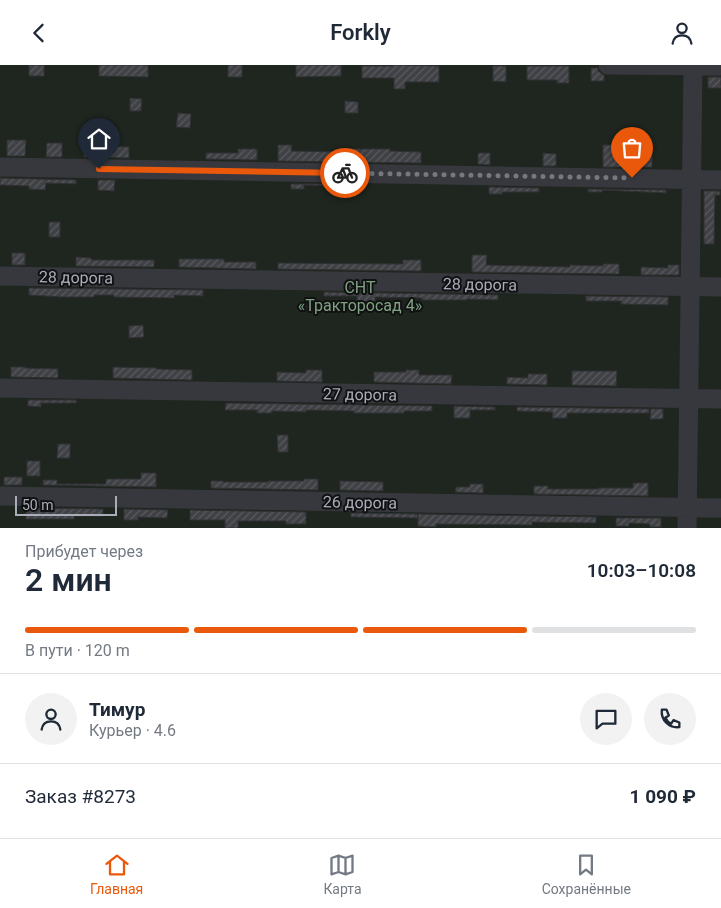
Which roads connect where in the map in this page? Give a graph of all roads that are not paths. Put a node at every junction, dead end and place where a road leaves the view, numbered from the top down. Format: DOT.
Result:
graph roads {
  1 [pos="608,65"];
  2 [pos="693,65"];
  3 [pos="721,66"];
  4 [pos="0,167"];
  5 [pos="692,179"];
  6 [pos="721,180"];
  7 [pos="0,276"];
  8 [pos="690,287"];
  9 [pos="721,287"];
  10 [pos="0,388"];
  11 [pos="689,399"];
  12 [pos="721,399"];
  13 [pos="0,496"];
  14 [pos="688,508"];
  15 [pos="721,508"];
  16 [pos="688,528"];
  1 -- 2 [label="street"];
  2 -- 3 [label="street"];
  2 -- 5 [label="street"];
  4 -- 5 [label="street"];
  5 -- 6 [label="street"];
  5 -- 8 [label="street"];
  7 -- 8 [label="street, 28 дорога"];
  8 -- 9 [label="street, 28 дорога"];
  8 -- 11 [label="street"];
  10 -- 11 [label="street, 27 дорога"];
  11 -- 12 [label="street, 27 дорога"];
  11 -- 14 [label="street"];
  13 -- 14 [label="street, 26 дорога"];
  14 -- 15 [label="street, 26 дорога"];
  14 -- 16 [label="street"];
}
